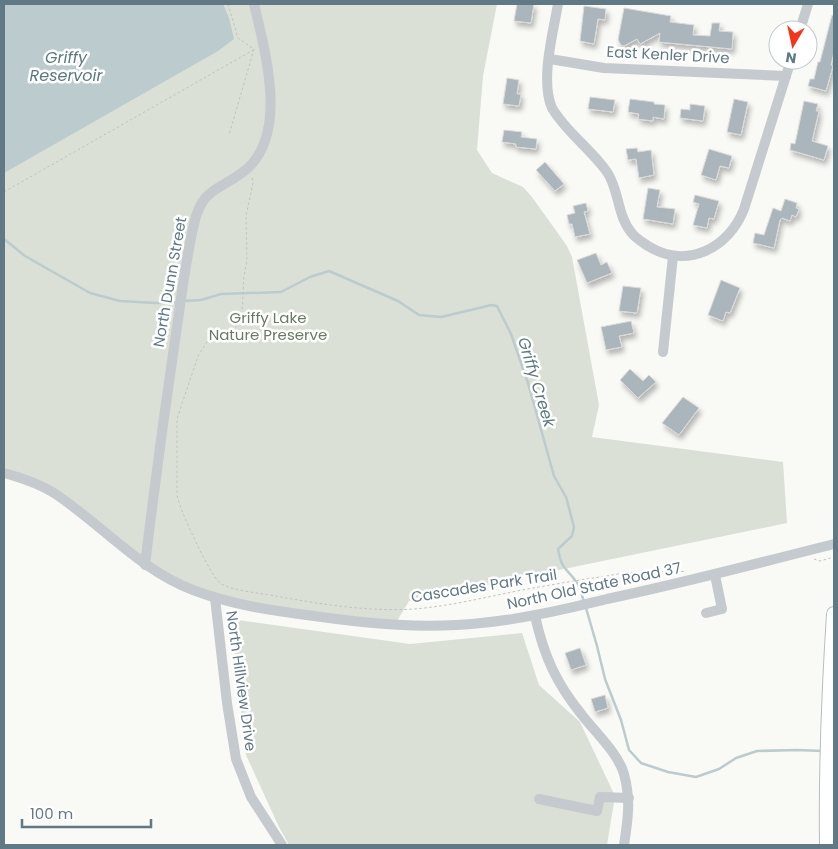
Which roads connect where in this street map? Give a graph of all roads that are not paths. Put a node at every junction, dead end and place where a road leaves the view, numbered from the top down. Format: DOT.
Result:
graph roads {
  1 [pos="254,4"];
  2 [pos="558,4"];
  3 [pos="808,4"];
  4 [pos="803,20"];
  5 [pos="550,59"];
  6 [pos="788,70"];
  7 [pos="786,76"];
  8 [pos="673,256"];
  9 [pos="663,352"];
  10 [pos="4,473"];
  11 [pos="834,544"];
  12 [pos="145,565"];
  13 [pos="715,574"];
  14 [pos="215,598"];
  15 [pos="706,613"];
  16 [pos="834,614"];
  17 [pos="534,616"];
  18 [pos="628,798"];
  19 [pos="539,799"];
  20 [pos="282,845"];
  21 [pos="624,845"];
  22 [pos="827,845"];
  1 -- 12 [label="street, North Dunn Street"];
  2 -- 5 [label="street"];
  3 -- 4 [label="street"];
  5 -- 7 [label="street, East Kenler Drive"];
  5 -- 8 [label="street"];
  6 -- 7 [label="street"];
  7 -- 8 [label="street"];
  8 -- 9 [label="street"];
  10 -- 12 [label="street, North Old State Road 37"];
  11 -- 13 [label="street, North Old State Road 37"];
  12 -- 14 [label="street, North Old State Road 37"];
  13 -- 15 [label="street"];
  13 -- 17 [label="street, North Old State Road 37"];
  14 -- 17 [label="street, North Old State Road 37"];
  14 -- 20 [label="street, North Hillview Drive"];
  16 -- 22 [label="main road"];
  17 -- 18 [label="street"];
  18 -- 19 [label="street"];
  18 -- 21 [label="street"];
}
